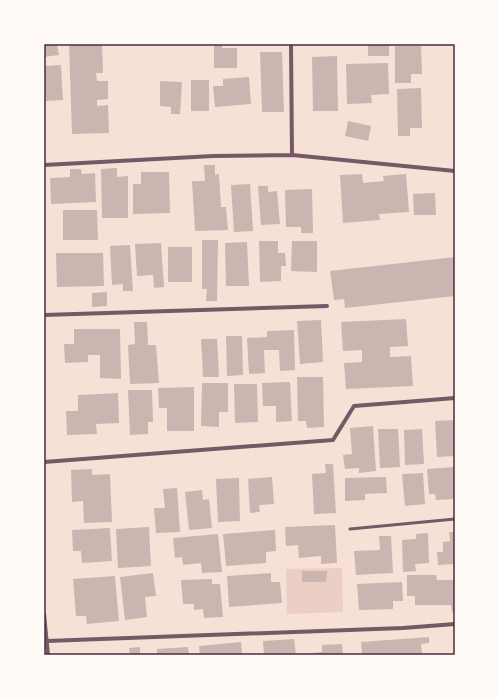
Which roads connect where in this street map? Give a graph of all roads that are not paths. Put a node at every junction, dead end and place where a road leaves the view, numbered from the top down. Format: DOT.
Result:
graph roads {
  1 [pos="291,44"];
  2 [pos="292,155"];
  3 [pos="44,165"];
  4 [pos="455,171"];
  5 [pos="327,306"];
  6 [pos="44,315"];
  7 [pos="455,398"];
  8 [pos="44,462"];
  9 [pos="455,519"];
  10 [pos="350,530"];
  11 [pos="44,614"];
  12 [pos="455,624"];
  13 [pos="47,641"];
  14 [pos="48,655"];
  1 -- 2 [label="street"];
  2 -- 3 [label="street"];
  2 -- 4 [label="street"];
  5 -- 6 [label="street"];
  7 -- 8 [label="street"];
  9 -- 10 [label="lane"];
  11 -- 13 [label="street"];
  12 -- 13 [label="street"];
  13 -- 14 [label="street"];
}
